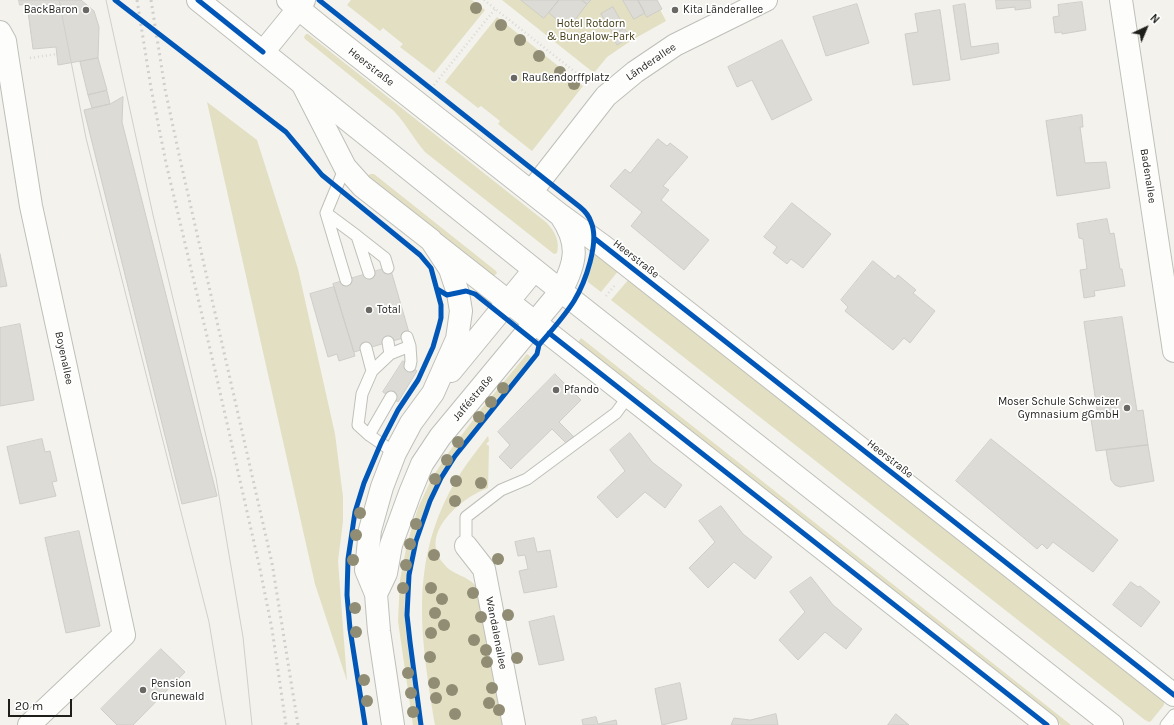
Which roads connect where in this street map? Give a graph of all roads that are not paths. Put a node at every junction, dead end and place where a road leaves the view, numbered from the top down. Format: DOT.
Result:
graph roads {
  1 [pos="198,0"];
  2 [pos="766,0"];
  3 [pos="1121,0"];
  4 [pos="296,3"];
  5 [pos="0,32"];
  6 [pos="263,52"];
  7 [pos="6,73"];
  8 [pos="303,85"];
  9 [pos="345,167"];
  10 [pos="531,192"];
  11 [pos="326,213"];
  12 [pos="559,214"];
  13 [pos="356,236"];
  14 [pos="431,240"];
  15 [pos="388,268"];
  16 [pos="534,270"];
  17 [pos="368,273"];
  18 [pos="346,280"];
  19 [pos="561,291"];
  20 [pos="509,301"];
  21 [pos="535,322"];
  22 [pos="388,342"];
  23 [pos="366,348"];
  24 [pos="1174,351"];
  25 [pos="390,354"];
  26 [pos="410,366"];
  27 [pos="372,371"];
  28 [pos="432,393"];
  29 [pos="629,396"];
  30 [pos="391,397"];
  31 [pos="369,435"];
  32 [pos="395,453"];
  33 [pos="466,546"];
  34 [pos="376,594"];
  35 [pos="1174,695"];
  36 [pos="1174,715"];
  37 [pos="29,725"];
  38 [pos="393,725"];
  39 [pos="514,725"];
  40 [pos="1047,725"];
  41 [pos="1112,725"];
  42 [pos="1166,725"];
  1 -- 6 [label="street"];
  2 -- 10 [label="street, Länderallee"];
  3 -- 24 [label="street, Badenallee"];
  4 -- 6 [label="street"];
  4 -- 10 [label="street, Heerstraße"];
  5 -- 7 [label="street, Boyenallee"];
  6 -- 8 [label="street"];
  7 -- 37 [label="street, Boyenallee"];
  8 -- 9 [label="street"];
  8 -- 16 [label="street"];
  9 -- 11 [label="lane"];
  9 -- 14 [label="street"];
  10 -- 12 [label="street, Heerstraße"];
  11 -- 13 [label="lane"];
  11 -- 18 [label="lane"];
  12 -- 19 [label="street, Jafféstraße"];
  12 -- 35 [label="street, Heerstraße"];
  13 -- 15 [label="lane"];
  13 -- 17 [label="lane"];
  14 -- 20 [label="street"];
  14 -- 28 [label="street"];
  16 -- 19 [label="street"];
  16 -- 20 [label="street"];
  19 -- 21 [label="street, Jafféstraße"];
  19 -- 41 [label="street"];
  20 -- 21 [label="street"];
  20 -- 28 [label="street"];
  21 -- 29 [label="street"];
  21 -- 34 [label="street, Jafféstraße"];
  22 -- 25 [label="lane"];
  23 -- 27 [label="lane"];
  25 -- 26 [label="lane"];
  25 -- 27 [label="lane"];
  27 -- 31 [label="lane"];
  28 -- 32 [label="street"];
  29 -- 33 [label="lane"];
  29 -- 40 [label="street"];
  30 -- 31 [label="lane"];
  31 -- 32 [label="lane"];
  32 -- 34 [label="street"];
  33 -- 39 [label="street, Wandalenallee"];
  34 -- 38 [label="street"];
  36 -- 42 [label="lane"];
}
